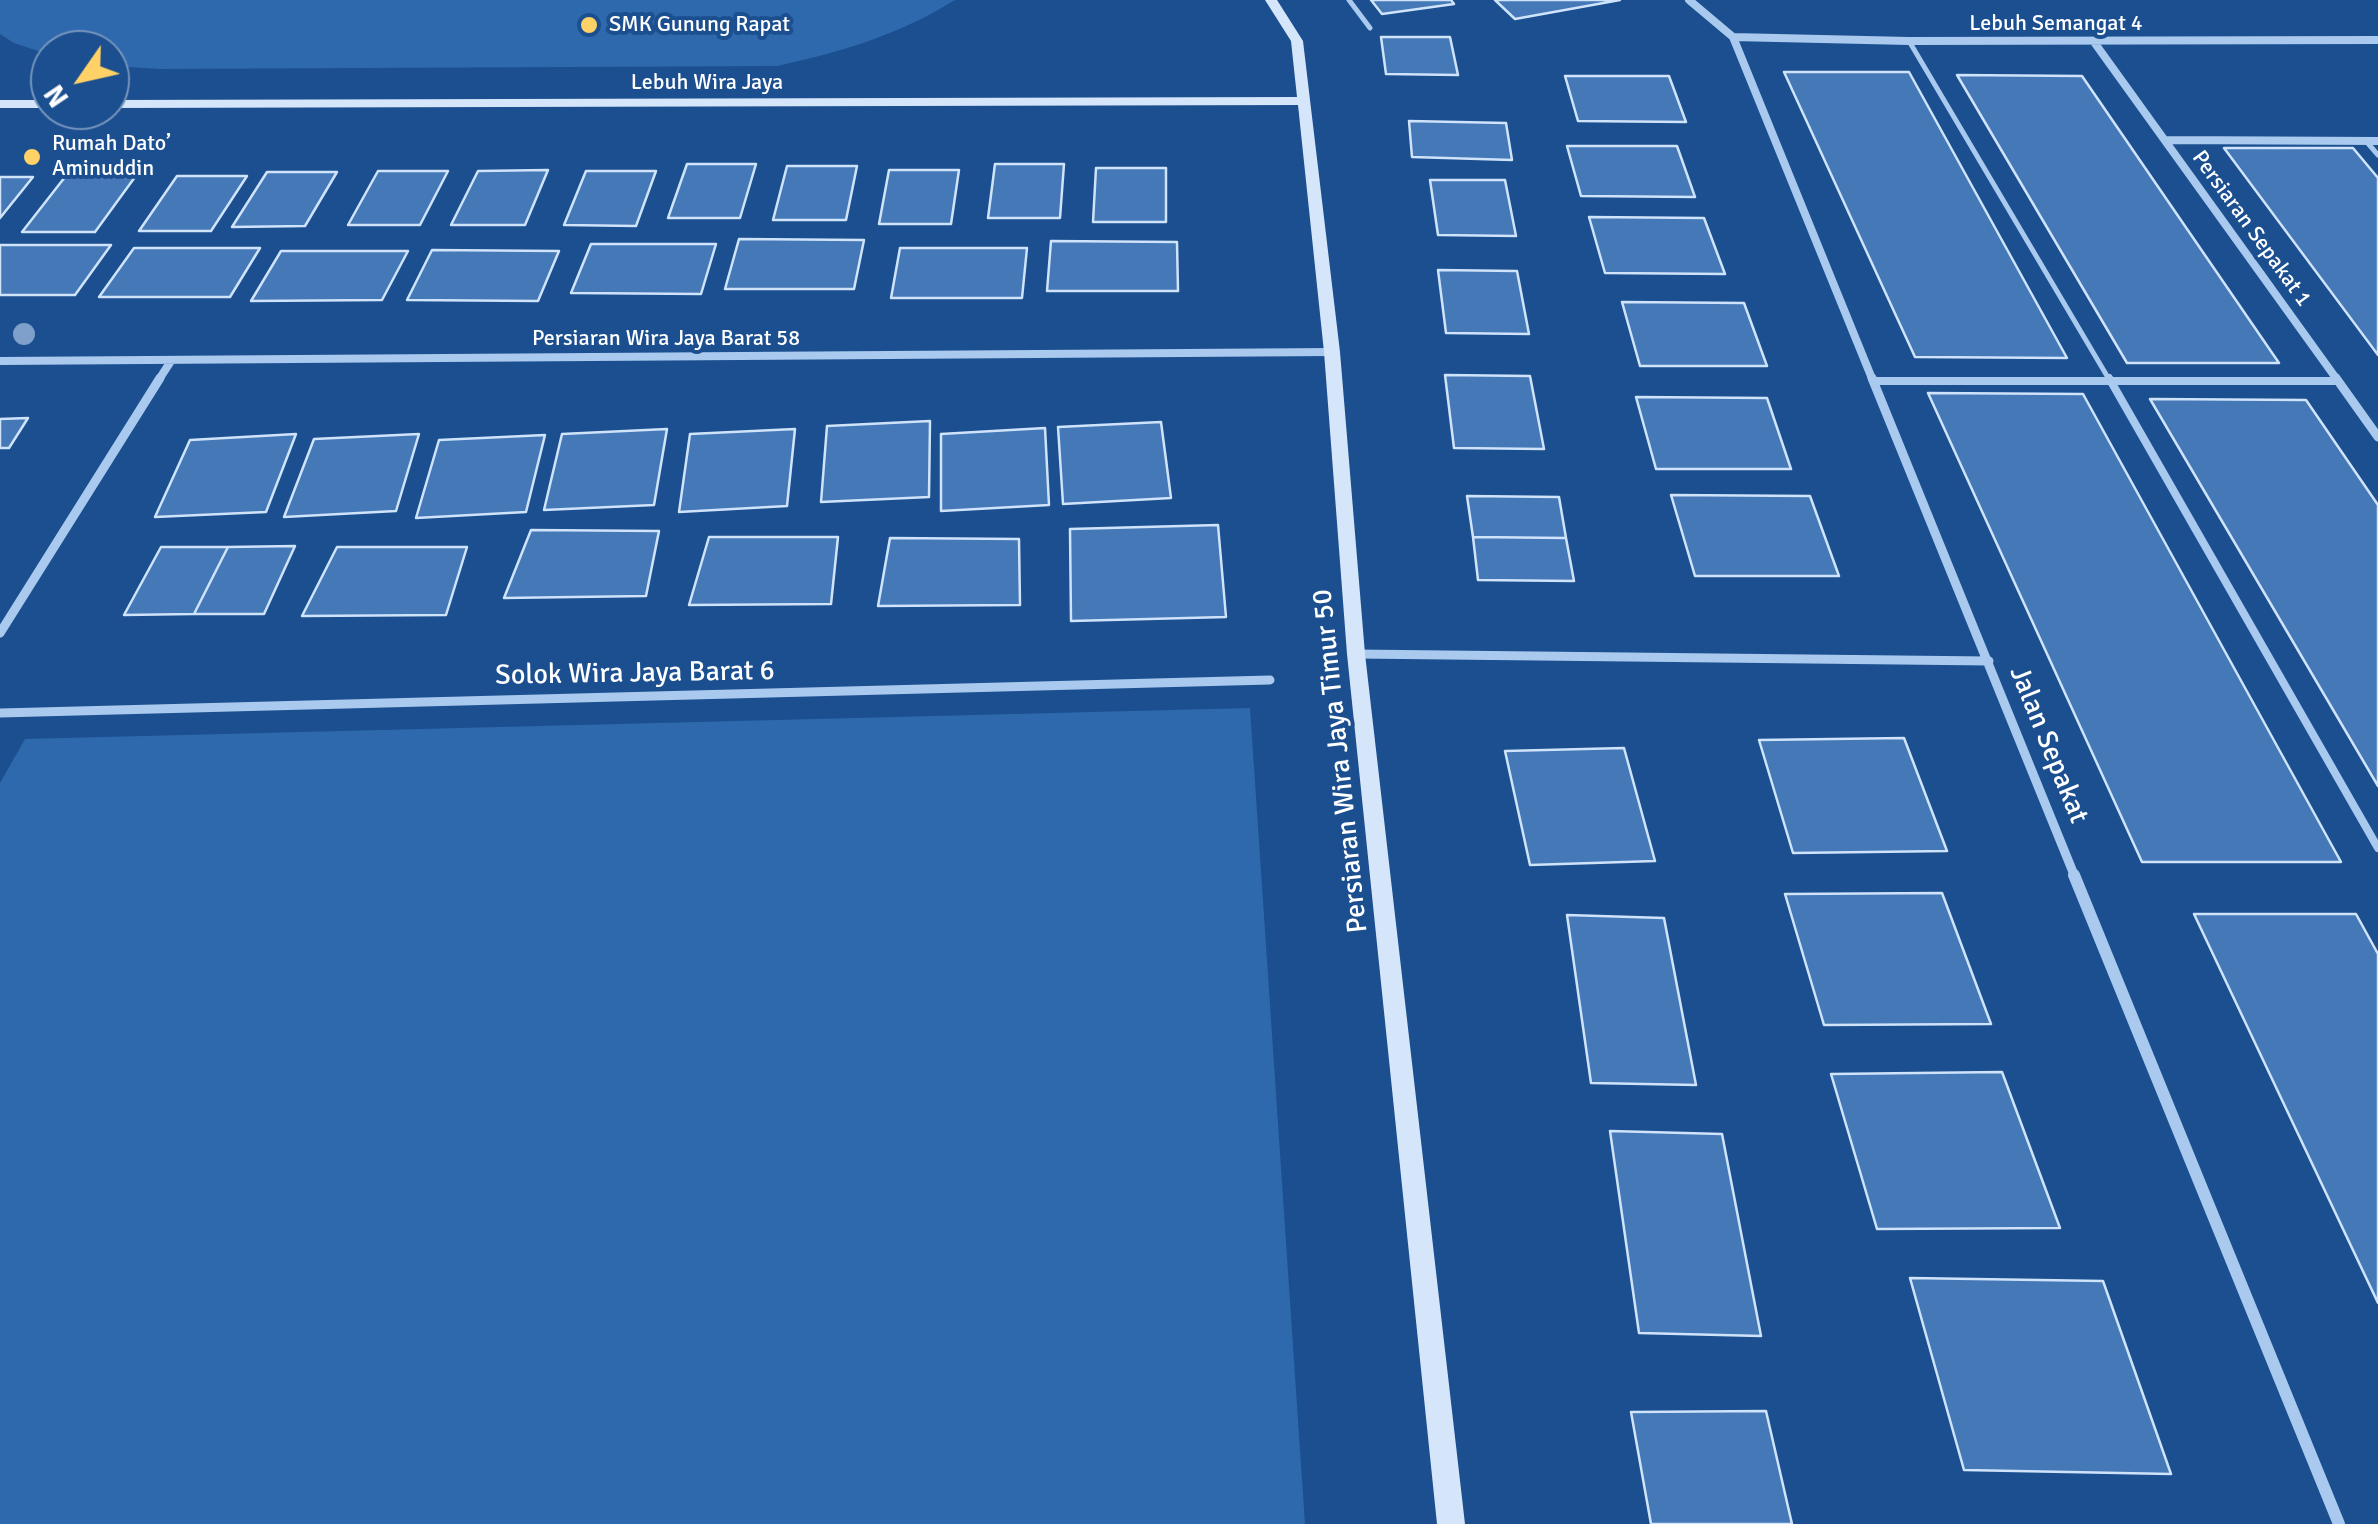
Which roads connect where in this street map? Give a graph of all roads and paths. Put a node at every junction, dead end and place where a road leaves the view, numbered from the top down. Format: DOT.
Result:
graph roads {
  1 [pos="1271,0"];
  2 [pos="1349,0"];
  3 [pos="1689,0"];
  4 [pos="1370,28"];
  5 [pos="1733,38"];
  6 [pos="2378,40"];
  7 [pos="1909,42"];
  8 [pos="2094,42"];
  9 [pos="1304,102"];
  10 [pos="0,104"];
  11 [pos="30,104"];
  12 [pos="130,104"];
  13 [pos="2166,140"];
  14 [pos="2366,141"];
  15 [pos="2378,141"];
  16 [pos="2378,155"];
  17 [pos="1332,352"];
  18 [pos="171,360"];
  19 [pos="0,361"];
  20 [pos="2110,379"];
  21 [pos="1875,381"];
  22 [pos="2338,381"];
  23 [pos="2378,436"];
  24 [pos="0,634"];
  25 [pos="1356,654"];
  26 [pos="1989,660"];
  27 [pos="1270,680"];
  28 [pos="0,712"];
  29 [pos="2378,848"];
  30 [pos="1451,1524"];
  31 [pos="2340,1524"];
  1 -- 9 [label="street, Persiaran Wira Jaya Timur 50"];
  2 -- 4 [label="lane"];
  3 -- 5 [label="street, Jalan Sepakat"];
  5 -- 7 [label="street, Lebuh Semangat 4"];
  5 -- 21 [label="street, Jalan Sepakat"];
  6 -- 8 [label="street, Lebuh Semangat 4"];
  7 -- 8 [label="street, Lebuh Semangat 4"];
  7 -- 20 [label="lane"];
  8 -- 13 [label="street, Persiaran Sepakat 1"];
  9 -- 12 [label="street, Lebuh Wira Jaya"];
  9 -- 17 [label="street, Persiaran Wira Jaya Timur 50"];
  10 -- 11 [label="street"];
  13 -- 14 [label="street"];
  13 -- 22 [label="street, Persiaran Sepakat 1"];
  14 -- 15 [label="street"];
  14 -- 16 [label="lane"];
  17 -- 18 [label="street, Persiaran Wira Jaya Barat 58"];
  17 -- 25 [label="street, Persiaran Wira Jaya Timur 50"];
  18 -- 19 [label="street, Persiaran Wira Jaya Barat 58"];
  18 -- 24 [label="street"];
  20 -- 21 [label="lane"];
  20 -- 22 [label="lane"];
  20 -- 29 [label="lane"];
  21 -- 26 [label="street, Jalan Sepakat"];
  22 -- 23 [label="street, Persiaran Sepakat 1"];
  25 -- 26 [label="street"];
  25 -- 30 [label="street, Persiaran Wira Jaya Timur 50"];
  26 -- 31 [label="street, Jalan Sepakat"];
  27 -- 28 [label="street, Solok Wira Jaya Barat 6"];
}
